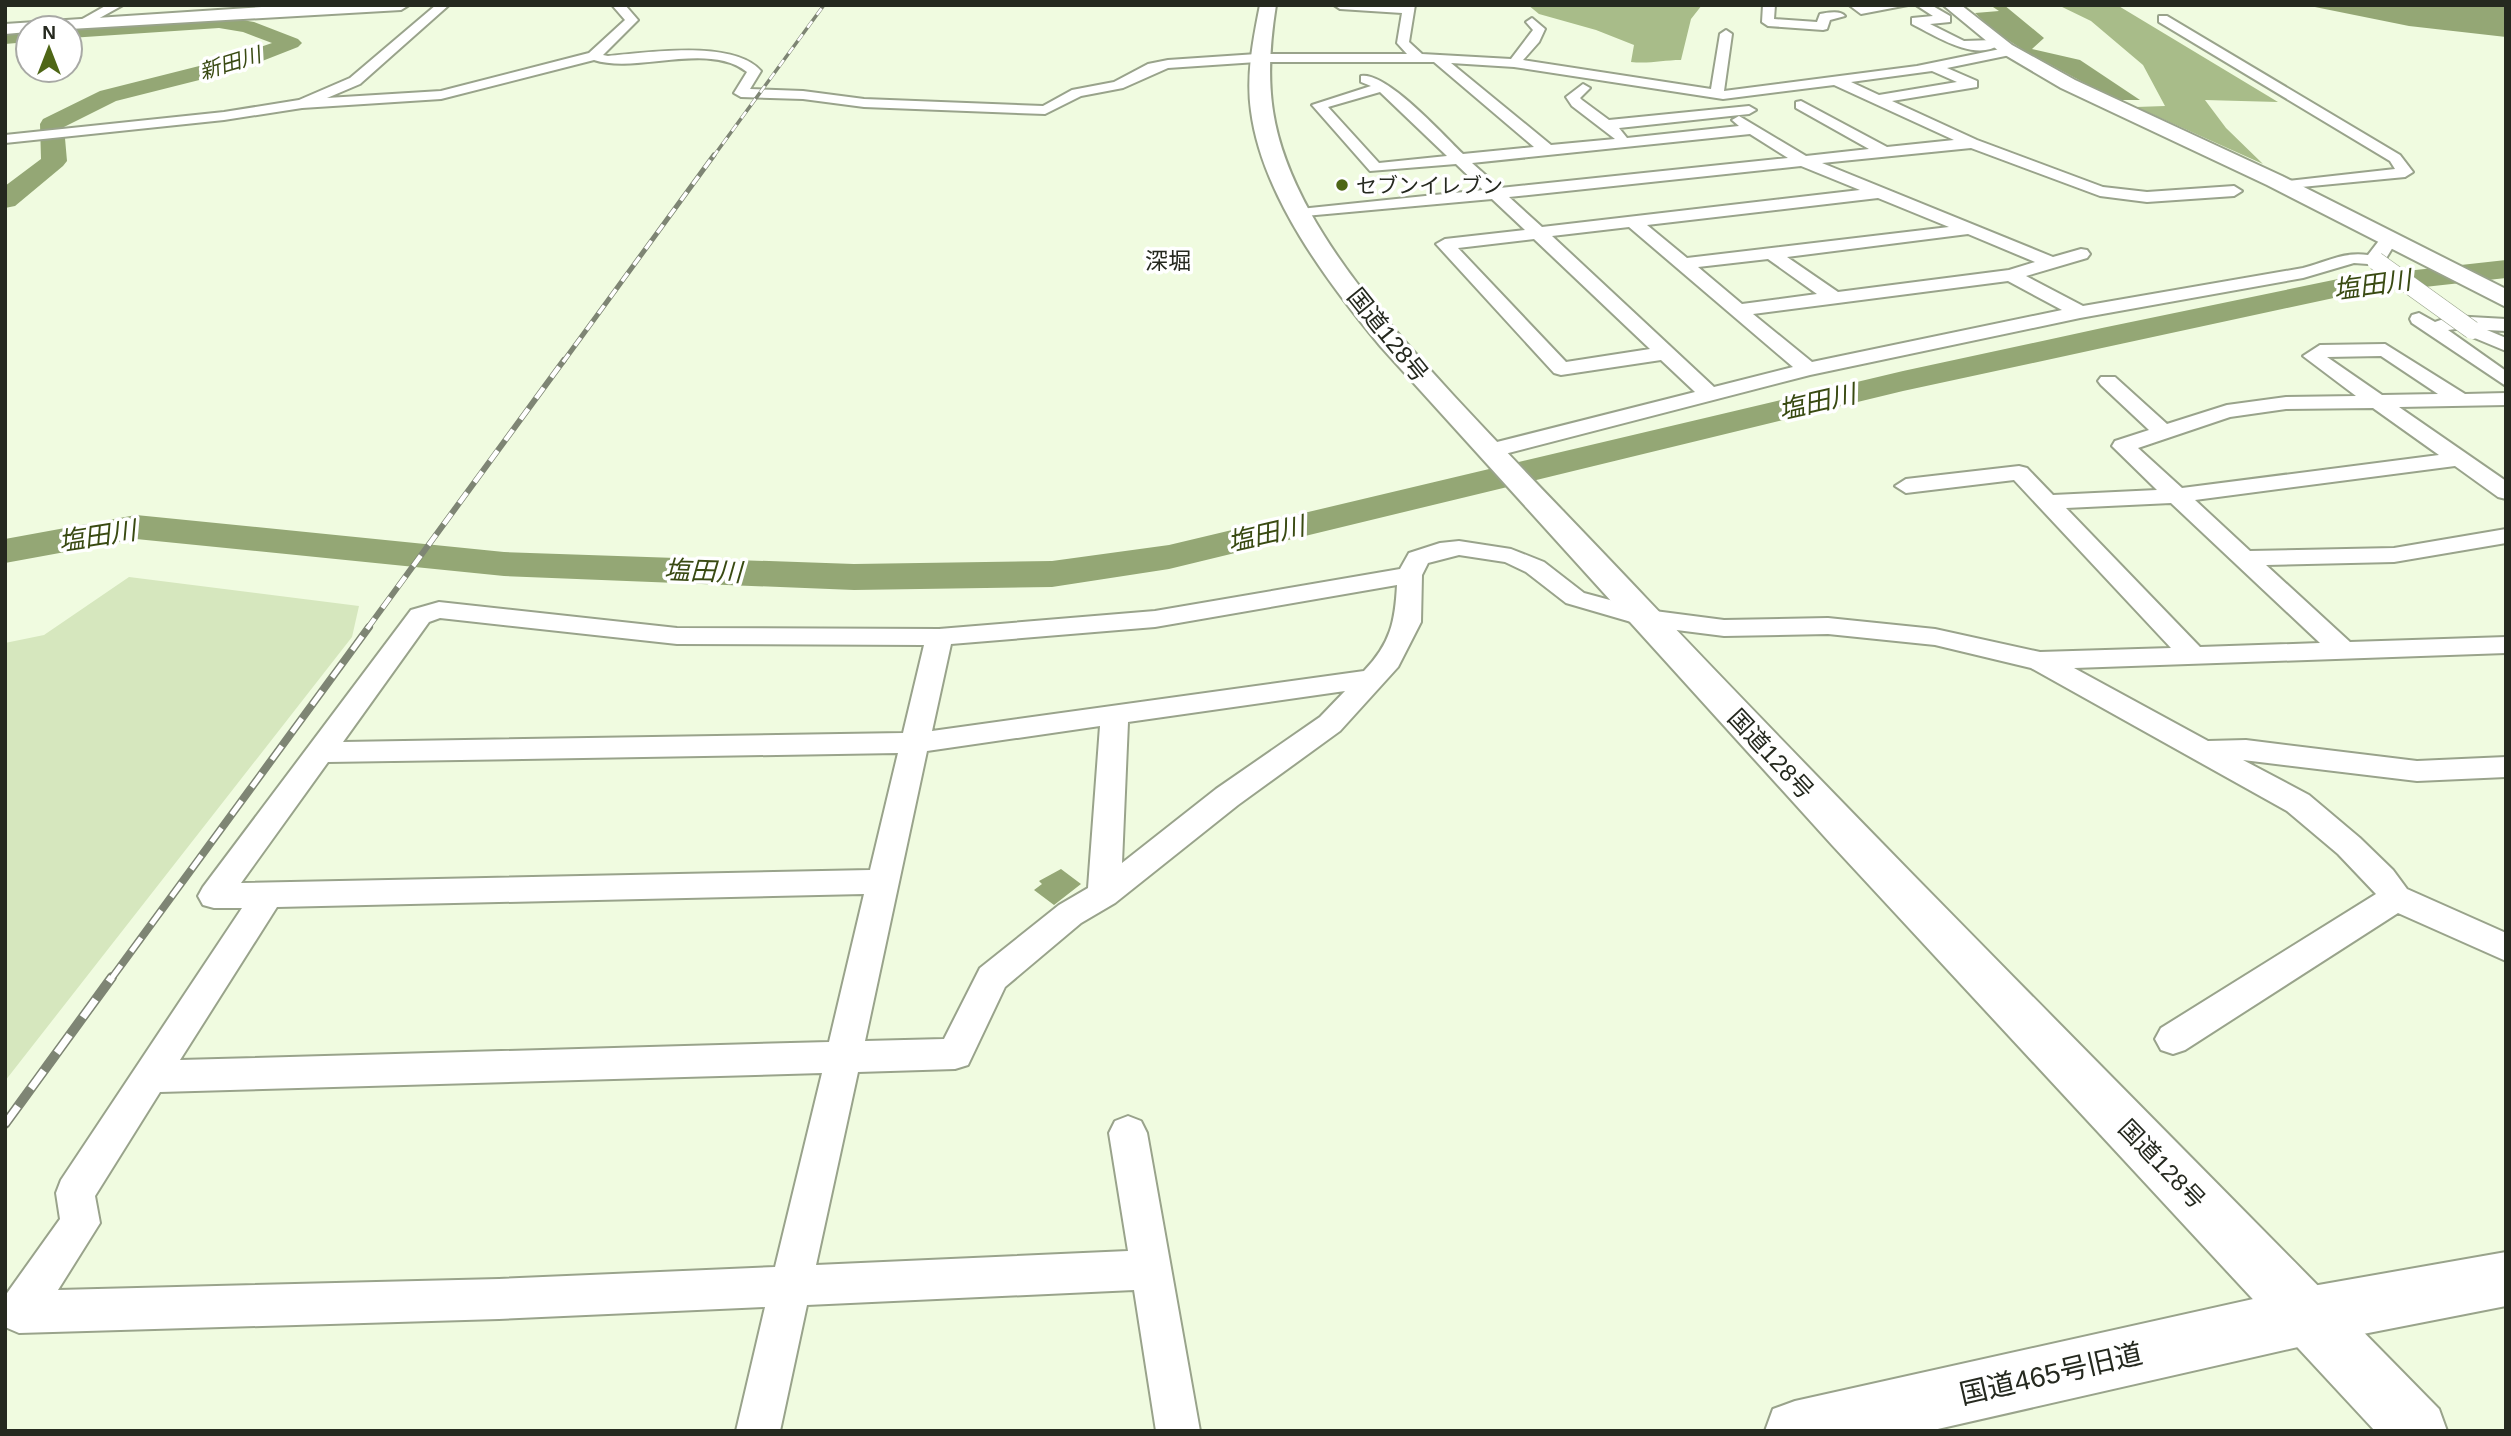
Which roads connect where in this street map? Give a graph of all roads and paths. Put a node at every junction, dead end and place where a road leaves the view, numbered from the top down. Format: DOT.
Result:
graph roads {
  1 [pos="117,5"];
  2 [pos="401,5"];
  3 [pos="443,5"];
  4 [pos="618,5"];
  5 [pos="1268,5"];
  6 [pos="1340,5"];
  7 [pos="1769,5"];
  8 [pos="1855,5"];
  9 [pos="1902,5"];
  10 [pos="1922,5"];
  11 [pos="1951,5"];
  12 [pos="1409,8"];
  13 [pos="1839,16"];
  14 [pos="2163,19"];
  15 [pos="84,22"];
  16 [pos="84,22"];
  17 [pos="1532,22"];
  18 [pos="1726,34"];
  19 [pos="2005,47"];
  20 [pos="594,56"];
  21 [pos="1257,58"];
  22 [pos="1437,58"];
  23 [pos="1339,59"];
  24 [pos="1421,60"];
  25 [pos="1514,63"];
  26 [pos="1934,67"];
  27 [pos="1596,76"];
  28 [pos="1837,81"];
  29 [pos="1383,87"];
  30 [pos="1583,88"];
  31 [pos="1717,94"];
  32 [pos="1635,97"];
  33 [pos="1872,99"];
  34 [pos="1847,101"];
  35 [pos="1674,103"];
  36 [pos="1824,103"];
  37 [pos="302,104"];
  38 [pos="1763,108"];
  39 [pos="1726,112"];
  40 [pos="1606,125"];
  41 [pos="1753,129"];
  42 [pos="1530,137"];
  43 [pos="13,138"];
  44 [pos="1629,142"];
  45 [pos="1972,143"];
  46 [pos="1446,145"];
  47 [pos="1547,150"];
  48 [pos="1884,152"];
  49 [pos="1461,159"];
  50 [pos="1803,161"];
  51 [pos="2288,186"];
  52 [pos="2234,191"];
  53 [pos="1877,193"];
  54 [pos="1499,194"];
  55 [pos="1300,214"];
  56 [pos="1633,222"];
  57 [pos="1968,230"];
  58 [pos="1540,234"];
  59 [pos="2389,240"];
  60 [pos="1771,253"];
  61 [pos="2081,254"];
  62 [pos="2376,261"];
  63 [pos="2052,263"];
  64 [pos="1682,264"];
  65 [pos="2011,275"];
  66 [pos="1833,297"];
  67 [pos="2506,299"];
  68 [pos="1738,310"];
  69 [pos="2080,312"];
  70 [pos="2506,325"];
  71 [pos="2506,345"];
  72 [pos="1666,353"];
  73 [pos="1808,369"];
  74 [pos="2506,380"];
  75 [pos="2108,381"];
  76 [pos="1709,394"];
  77 [pos="2506,399"];
  78 [pos="2471,400"];
  79 [pos="2381,403"];
  80 [pos="2506,420"];
  81 [pos="2164,432"];
  82 [pos="1489,451"];
  83 [pos="2460,459"];
  84 [pos="1906,486"];
  85 [pos="2506,492"];
  86 [pos="2176,496"];
  87 [pos="2047,502"];
  88 [pos="2505,537"];
  89 [pos="2244,558"];
  90 [pos="1410,575"];
  91 [pos="1645,618"];
  92 [pos="939,637"];
  93 [pos="2506,645"];
  94 [pos="2343,650"];
  95 [pos="2192,654"];
  96 [pos="2040,661"];
  97 [pos="1369,679"];
  98 [pos="1115,713"];
  99 [pos="914,743"];
  100 [pos="2208,751"];
  101 [pos="319,752"];
  102 [pos="2506,766"];
  103 [pos="882,882"];
  104 [pos="268,894"];
  105 [pos="1104,894"];
  106 [pos="2396,898"];
  107 [pos="2506,948"];
  108 [pos="2173,1039"];
  109 [pos="841,1056"];
  110 [pos="150,1077"];
  111 [pos="1128,1133"];
  112 [pos="1150,1270"];
  113 [pos="2506,1279"];
  114 [pos="791,1287"];
  115 [pos="2307,1316"];
  116 [pos="758,1431"];
  117 [pos="1178,1431"];
  118 [pos="1795,1431"];
  119 [pos="2417,1431"];
  1 -- 15 [label="street"];
  2 -- 16 [label="main road"];
  3 -- 37 [label="street"];
  4 -- 20 [label="street"];
  5 -- 21 [label="main road, 国道128号"];
  6 -- 12 [label="street"];
  7 -- 13 [label="street"];
  8 -- 9 [label="street"];
  10 -- 19 [label="street"];
  11 -- 19 [label="main road"];
  12 -- 24 [label="street"];
  14 -- 51 [label="street"];
  17 -- 25 [label="street"];
  18 -- 31 [label="street"];
  19 -- 26 [label="street"];
  19 -- 51 [label="main road"];
  20 -- 21 [label="street"];
  20 -- 37 [label="street"];
  21 -- 23 [label="street"];
  21 -- 55 [label="main road, 国道128号"];
  22 -- 24 [label="street"];
  22 -- 25 [label="street"];
  22 -- 42 [label="street"];
  23 -- 24 [label="street"];
  23 -- 29 [label="street"];
  25 -- 27 [label="street"];
  26 -- 28 [label="street"];
  26 -- 33 [label="street"];
  27 -- 30 [label="street"];
  27 -- 31 [label="street"];
  28 -- 31 [label="street"];
  28 -- 33 [label="street"];
  29 -- 46 [label="street"];
  29 -- 49 [label="street"];
  30 -- 32 [label="street"];
  30 -- 40 [label="street"];
  33 -- 34 [label="street"];
  33 -- 45 [label="street"];
  35 -- 39 [label="street"];
  36 -- 48 [label="street"];
  37 -- 43 [label="street"];
  38 -- 39 [label="street"];
  39 -- 40 [label="street"];
  39 -- 41 [label="street"];
  40 -- 44 [label="street"];
  41 -- 44 [label="street"];
  41 -- 50 [label="street"];
  42 -- 46 [label="street"];
  42 -- 47 [label="street"];
  44 -- 47 [label="street"];
  45 -- 48 [label="street"];
  45 -- 52 [label="street"];
  46 -- 49 [label="street"];
  47 -- 49 [label="street"];
  48 -- 50 [label="street"];
  49 -- 54 [label="street"];
  50 -- 53 [label="street"];
  50 -- 54 [label="street"];
  51 -- 59 [label="main road"];
  53 -- 56 [label="street"];
  53 -- 57 [label="street"];
  54 -- 55 [label="street"];
  54 -- 58 [label="street"];
  55 -- 82 [label="main road, 国道128号"];
  56 -- 58 [label="street"];
  56 -- 64 [label="street"];
  57 -- 60 [label="street"];
  57 -- 63 [label="street"];
  58 -- 72 [label="street"];
  58 -- 72 [label="street"];
  59 -- 62 [label="street"];
  59 -- 67 [label="main road"];
  60 -- 64 [label="street"];
  60 -- 66 [label="street"];
  61 -- 63 [label="street"];
  62 -- 69 [label="street"];
  62 -- 71 [label="street, bridge"];
  63 -- 65 [label="street"];
  64 -- 68 [label="street"];
  65 -- 66 [label="street"];
  65 -- 69 [label="street"];
  66 -- 68 [label="street"];
  68 -- 73 [label="street"];
  69 -- 73 [label="street"];
  70 -- 74 [label="street"];
  72 -- 76 [label="street"];
  73 -- 76 [label="street"];
  75 -- 81 [label="street"];
  76 -- 82 [label="street"];
  77 -- 78 [label="street"];
  78 -- 79 [label="street"];
  78 -- 79 [label="street"];
  78 -- 80 [label="street"];
  79 -- 81 [label="street"];
  79 -- 83 [label="street"];
  81 -- 86 [label="street"];
  82 -- 91 [label="main road, 国道128号"];
  83 -- 85 [label="street"];
  83 -- 86 [label="street"];
  84 -- 87 [label="street"];
  86 -- 87 [label="street"];
  86 -- 89 [label="street"];
  87 -- 95 [label="street"];
  88 -- 89 [label="street"];
  89 -- 94 [label="street"];
  90 -- 91 [label="street"];
  90 -- 92 [label="street"];
  90 -- 97 [label="street"];
  91 -- 96 [label="street"];
  91 -- 115 [label="main road, 国道128号"];
  92 -- 99 [label="street"];
  92 -- 101 [label="street"];
  93 -- 94 [label="street"];
  94 -- 95 [label="street"];
  95 -- 96 [label="street"];
  96 -- 100 [label="street"];
  97 -- 98 [label="street"];
  97 -- 105 [label="street"];
  98 -- 99 [label="street"];
  98 -- 105 [label="street"];
  99 -- 101 [label="street"];
  99 -- 103 [label="street"];
  100 -- 102 [label="street"];
  100 -- 106 [label="street"];
  101 -- 104 [label="street"];
  103 -- 104 [label="street"];
  103 -- 109 [label="street"];
  104 -- 110 [label="street"];
  105 -- 109 [label="street"];
  106 -- 107 [label="street"];
  106 -- 108 [label="street"];
  109 -- 110 [label="street"];
  109 -- 114 [label="street"];
  110 -- 114 [label="street"];
  111 -- 112 [label="street"];
  112 -- 114 [label="street"];
  112 -- 117 [label="street"];
  113 -- 115 [label="main road, 国道465号旧道"];
  114 -- 116 [label="street"];
  115 -- 118 [label="main road, 国道465号旧道"];
  115 -- 119 [label="main road, 国道128号"];
}
